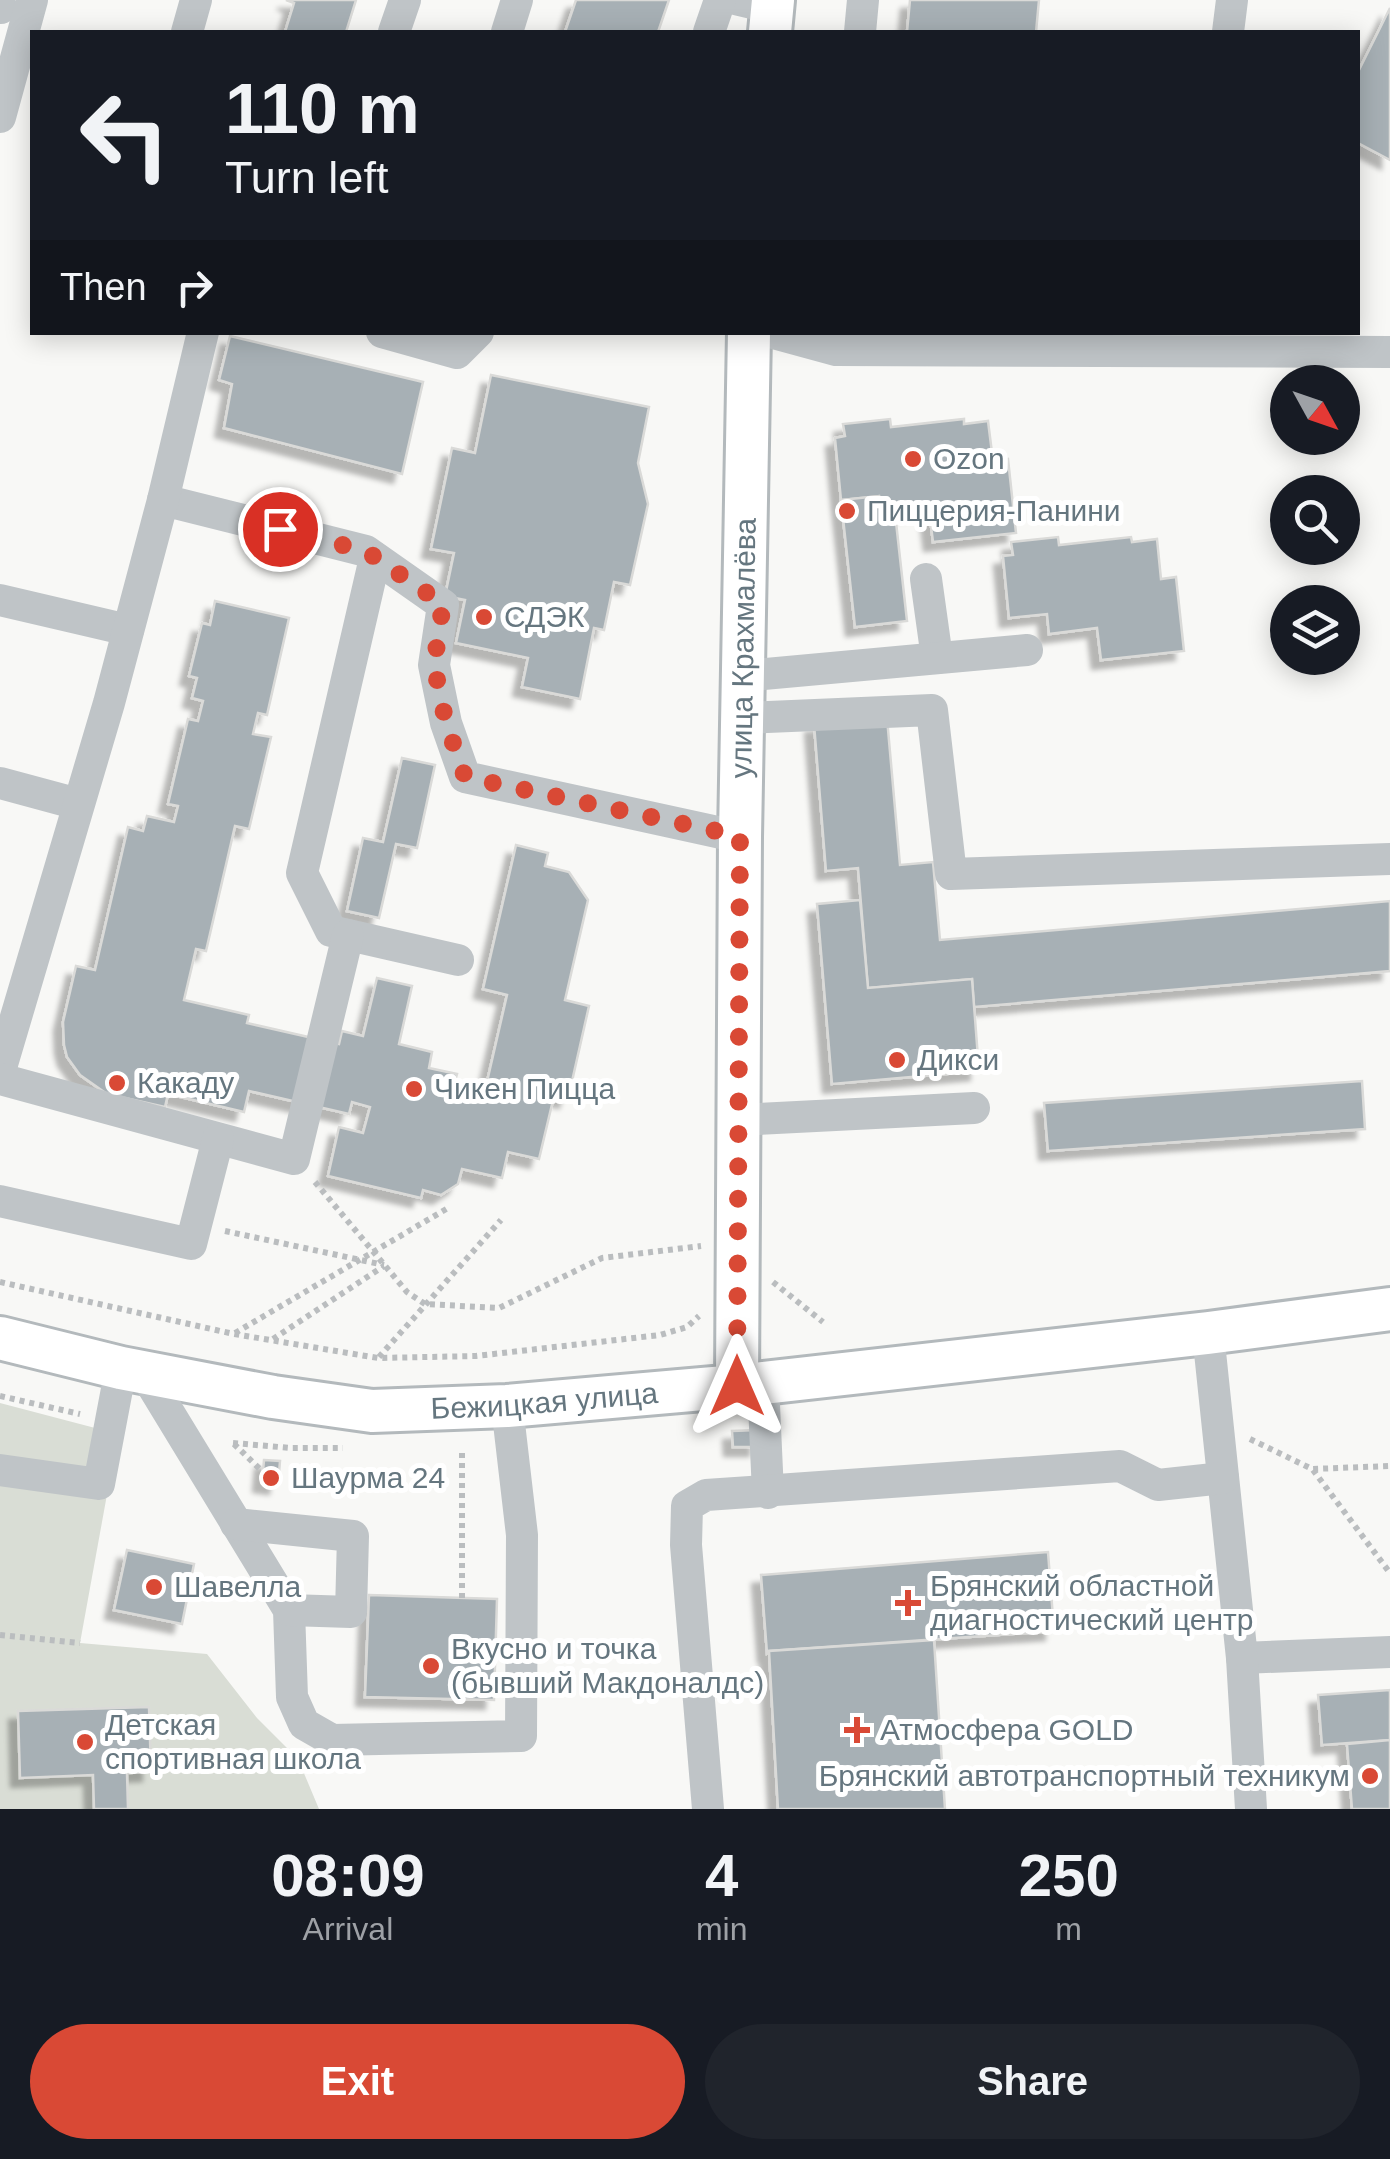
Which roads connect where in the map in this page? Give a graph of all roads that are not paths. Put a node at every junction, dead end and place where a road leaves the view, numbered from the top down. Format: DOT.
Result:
graph roads {
  1 [pos="32,0"];
  2 [pos="196,0"];
  3 [pos="405,0"];
  4 [pos="518,0"];
  5 [pos="720,0"];
  6 [pos="862,0"];
  7 [pos="1232,0"];
  8 [pos="188,30"];
  9 [pos="395,30"];
  10 [pos="508,30"];
  11 [pos="710,30"];
  12 [pos="860,30"];
  13 [pos="1228,30"];
  14 [pos="0,114"];
  15 [pos="30,122"];
  16 [pos="202,335"];
  17 [pos="393,335"];
  18 [pos="475,335"];
  19 [pos="750,335"];
  20 [pos="792,335"];
  21 [pos="837,341"];
  22 [pos="1191,342"];
  23 [pos="1390,352"];
  24 [pos="164,500"];
  25 [pos="375,558"];
  26 [pos="926,579"];
  27 [pos="0,600"];
  28 [pos="128,630"];
  29 [pos="1027,650"];
  30 [pos="937,658"];
  31 [pos="743,676"];
  32 [pos="742,718"];
  33 [pos="0,783"];
  34 [pos="78,804"];
  35 [pos="740,836"];
  36 [pos="1390,859"];
  37 [pos="348,935"];
  38 [pos="458,960"];
  39 [pos="0,1071"];
  40 [pos="0,1079"];
  41 [pos="974,1108"];
  42 [pos="738,1120"];
  43 [pos="218,1139"];
  44 [pos="0,1201"];
  45 [pos="1390,1309"];
  46 [pos="1208,1334"];
  47 [pos="0,1338"];
  48 [pos="132,1370"];
  49 [pos="750,1384"];
  50 [pos="507,1406"];
  51 [pos="0,1470"];
  52 [pos="1223,1478"];
  53 [pos="768,1493"];
  54 [pos="236,1524"];
  55 [pos="290,1610"];
  56 [pos="1390,1652"];
  57 [pos="1242,1658"];
  58 [pos="708,1809"];
  59 [pos="1251,1809"];
  1 -- 14 [label="street"];
  2 -- 8 [label="street"];
  3 -- 9 [label="street"];
  4 -- 10 [label="street"];
  5 -- 11 [label="street"];
  6 -- 12 [label="street"];
  7 -- 13 [label="street"];
  14 -- 15 [label="street"];
  16 -- 24 [label="street"];
  17 -- 18 [label="street"];
  19 -- 31 [label="main road, улица Крахмалёва"];
  20 -- 21 [label="street"];
  21 -- 22 [label="street"];
  22 -- 23 [label="street"];
  24 -- 25 [label="street"];
  24 -- 28 [label="street"];
  25 -- 35 [label="street"];
  25 -- 37 [label="street"];
  26 -- 30 [label="street"];
  27 -- 28 [label="street"];
  28 -- 34 [label="street"];
  29 -- 30 [label="street"];
  30 -- 31 [label="street"];
  31 -- 32 [label="main road, улица Крахмалёва"];
  32 -- 35 [label="main road, улица Крахмалёва"];
  32 -- 36 [label="street"];
  33 -- 34 [label="street"];
  34 -- 39 [label="street"];
  35 -- 42 [label="main road, улица Крахмалёва"];
  37 -- 38 [label="street"];
  37 -- 43 [label="street"];
  40 -- 43 [label="street"];
  41 -- 42 [label="street"];
  42 -- 49 [label="main road, улица Крахмалёва"];
  43 -- 44 [label="street"];
  45 -- 46 [label="main road, Бежицкая улица"];
  46 -- 49 [label="main road, Бежицкая улица"];
  46 -- 52 [label="street"];
  47 -- 48 [label="main road, Бежицкая улица"];
  48 -- 50 [label="main road, Бежицкая улица"];
  48 -- 51 [label="street"];
  48 -- 54 [label="street"];
  49 -- 50 [label="main road, Бежицкая улица"];
  49 -- 53 [label="street"];
  50 -- 55 [label="street"];
  52 -- 53 [label="street"];
  52 -- 57 [label="street"];
  53 -- 58 [label="street"];
  54 -- 55 [label="street"];
  54 -- 55 [label="street"];
  56 -- 57 [label="street"];
  57 -- 59 [label="street"];
}
